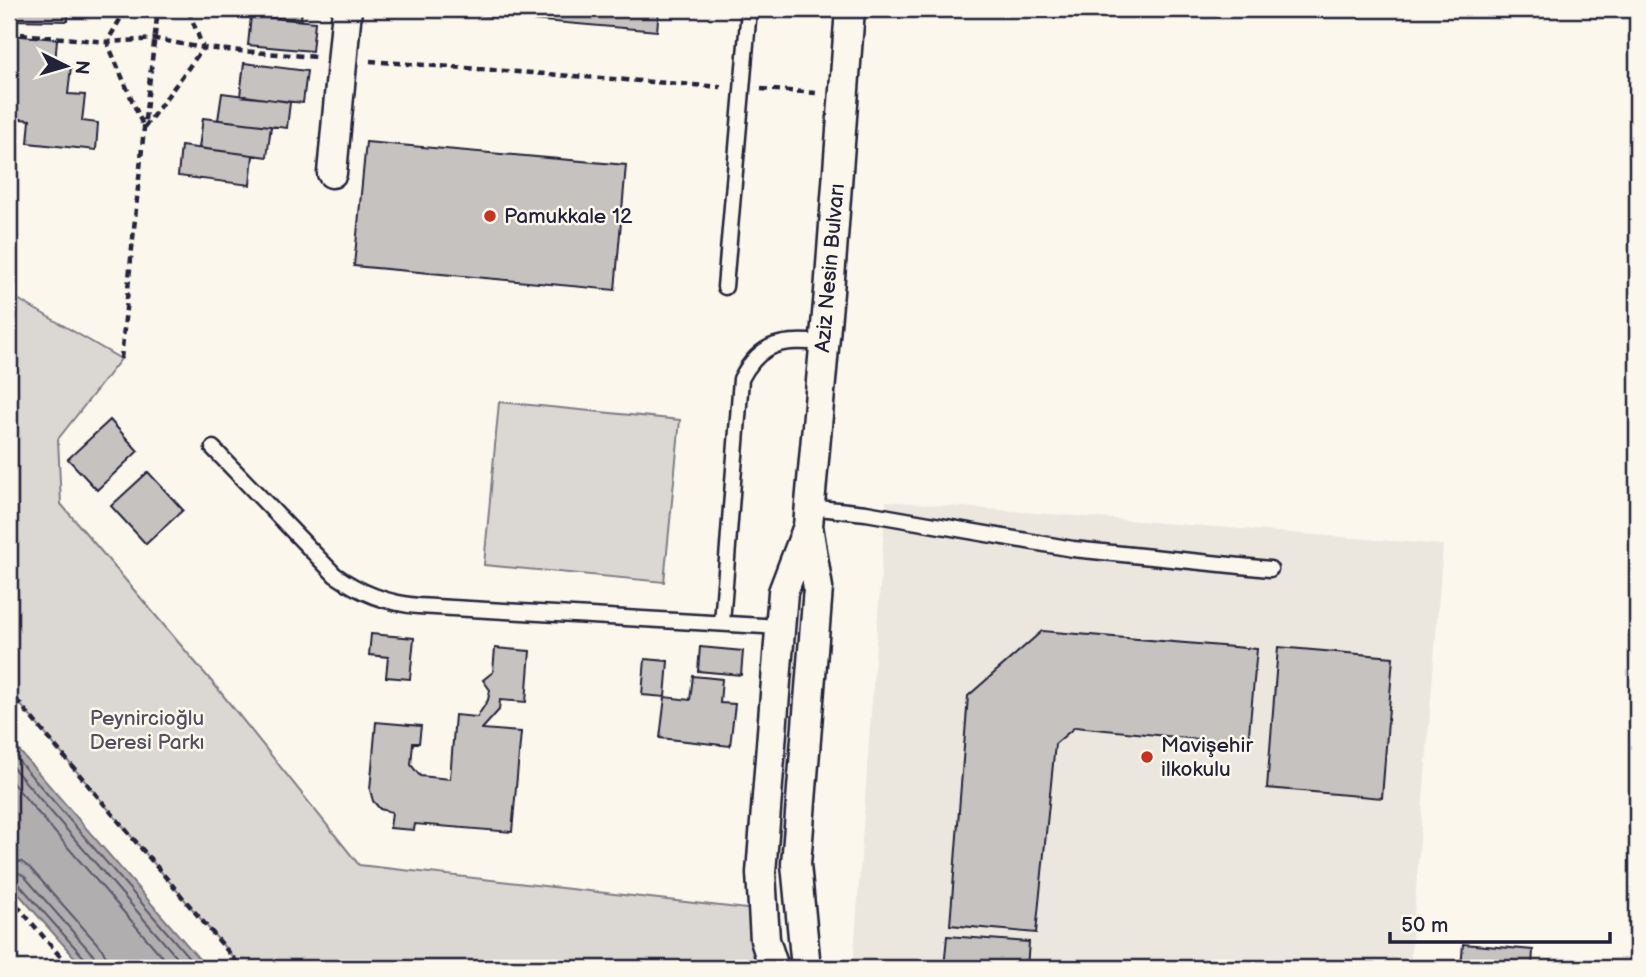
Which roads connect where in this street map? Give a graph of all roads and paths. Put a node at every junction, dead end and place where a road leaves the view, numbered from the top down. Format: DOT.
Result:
graph roads {
  1 [pos="126,9"];
  2 [pos="158,9"];
  3 [pos="188,9"];
  4 [pos="347,9"];
  5 [pos="749,9"];
  6 [pos="850,9"];
  7 [pos="9,33"];
  8 [pos="156,39"];
  9 [pos="107,42"];
  10 [pos="203,48"];
  11 [pos="342,59"];
  12 [pos="742,88"];
  13 [pos="844,95"];
  14 [pos="144,128"];
  15 [pos="332,173"];
  16 [pos="725,287"];
  17 [pos="824,343"];
  18 [pos="121,359"];
  19 [pos="213,447"];
  20 [pos="808,517"];
  21 [pos="1269,569"];
  22 [pos="722,623"];
  23 [pos="780,627"];
  24 [pos="9,691"];
  25 [pos="9,896"];
  26 [pos="70,968"];
  27 [pos="242,968"];
  28 [pos="774,968"];
  29 [pos="806,968"];
  1 -- 9 [label="path"];
  2 -- 8 [label="path"];
  3 -- 10 [label="path"];
  4 -- 11 [label="street"];
  5 -- 12 [label="lane"];
  6 -- 13 [label="street, Aziz Nesin Bulvarı"];
  7 -- 9 [label="path"];
  8 -- 9 [label="path"];
  8 -- 10 [label="path"];
  8 -- 14 [label="path"];
  9 -- 14 [label="path"];
  10 -- 11 [label="path"];
  10 -- 14 [label="path"];
  11 -- 12 [label="path"];
  11 -- 15 [label="street"];
  12 -- 13 [label="path"];
  12 -- 16 [label="lane"];
  13 -- 17 [label="street, Aziz Nesin Bulvarı"];
  14 -- 18 [label="path"];
  17 -- 20 [label="street, Aziz Nesin Bulvarı"];
  17 -- 22 [label="lane"];
  19 -- 22 [label="lane"];
  20 -- 21 [label="lane"];
  20 -- 23 [label="street, Aziz Nesin Bulvarı"];
  20 -- 29 [label="street, Aziz Nesin Bulvarı"];
  22 -- 23 [label="lane"];
  23 -- 28 [label="street, Aziz Nesin Bulvarı"];
  24 -- 27 [label="path"];
  25 -- 26 [label="path"];
}
